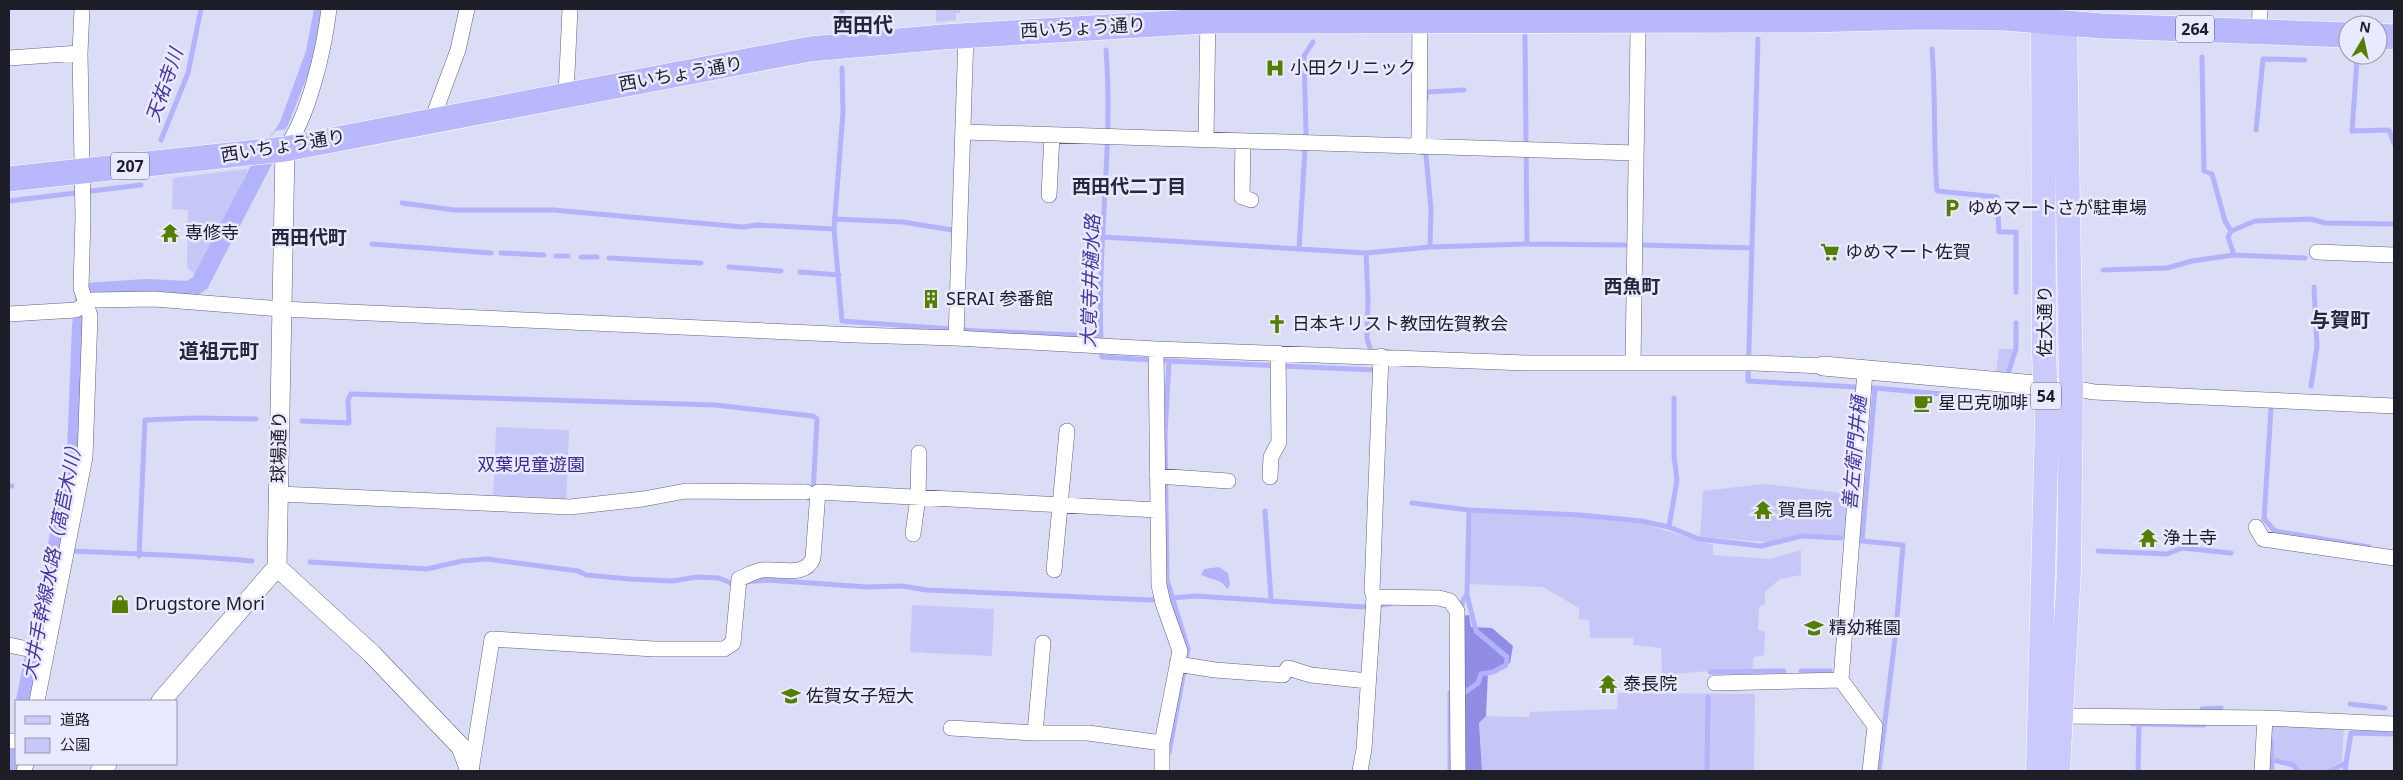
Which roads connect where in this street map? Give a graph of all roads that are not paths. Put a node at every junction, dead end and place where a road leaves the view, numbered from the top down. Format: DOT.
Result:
graph roads {
  1 [pos="82,9"];
  2 [pos="329,9"];
  3 [pos="467,9"];
  4 [pos="570,9"];
  5 [pos="1847,13"];
  6 [pos="1635,14"];
  7 [pos="1208,15"];
  8 [pos="1420,15"];
  9 [pos="2054,15"];
  10 [pos="2260,20"];
  11 [pos="2338,33"];
  12 [pos="966,35"];
  13 [pos="80,53"];
  14 [pos="9,58"];
  15 [pos="566,95"];
  16 [pos="432,120"];
  17 [pos="964,132"];
  18 [pos="1052,135"];
  19 [pos="1206,140"];
  20 [pos="1243,141"];
  21 [pos="1419,147"];
  22 [pos="285,149"];
  23 [pos="1635,153"];
  24 [pos="9,179"];
  25 [pos="82,186"];
  26 [pos="1049,195"];
  27 [pos="1251,200"];
  28 [pos="2317,252"];
  29 [pos="2394,255"];
  30 [pos="84,302"];
  31 [pos="281,309"];
  32 [pos="9,314"];
  33 [pos="957,332"];
  34 [pos="1375,356"];
  35 [pos="1156,357"];
  36 [pos="1278,361"];
  37 [pos="1633,363"];
  38 [pos="1823,366"];
  39 [pos="1865,381"];
  40 [pos="2046,386"];
  41 [pos="2071,388"];
  42 [pos="2394,406"];
  43 [pos="1067,431"];
  44 [pos="919,453"];
  45 [pos="1164,477"];
  46 [pos="1270,477"];
  47 [pos="1228,481"];
  48 [pos="806,492"];
  49 [pos="279,494"];
  50 [pos="918,497"];
  51 [pos="1060,504"];
  52 [pos="1157,510"];
  53 [pos="2256,527"];
  54 [pos="913,534"];
  55 [pos="2394,558"];
  56 [pos="277,567"];
  57 [pos="1054,570"];
  58 [pos="1374,603"];
  59 [pos="1043,643"];
  60 [pos="9,645"];
  61 [pos="43,652"];
  62 [pos="1184,665"];
  63 [pos="1841,680"];
  64 [pos="1368,681"];
  65 [pos="1715,683"];
  66 [pos="37,700"];
  67 [pos="162,700"];
  68 [pos="2060,716"];
  69 [pos="2265,718"];
  70 [pos="2394,724"];
  71 [pos="951,728"];
  72 [pos="1035,733"];
  73 [pos="1162,743"];
  74 [pos="471,771"];
  75 [pos="1162,771"];
  76 [pos="1360,771"];
  77 [pos="1458,771"];
  78 [pos="1870,771"];
  79 [pos="2038,771"];
  80 [pos="2058,771"];
  81 [pos="2262,771"];
  1 -- 13 [label="street"];
  2 -- 22 [label="street"];
  3 -- 16 [label="street"];
  4 -- 15 [label="street"];
  5 -- 6 [label="highway, 西いちょう通り / 207"];
  5 -- 9 [label="highway, 西いちょう通り / 207"];
  6 -- 8 [label="highway, 西いちょう通り / 207"];
  6 -- 23 [label="street"];
  7 -- 8 [label="highway, 西いちょう通り / 207"];
  7 -- 12 [label="highway, 西いちょう通り / 207"];
  7 -- 19 [label="street"];
  8 -- 21 [label="street"];
  9 -- 10 [label="highway, 西いちょう通り / 264"];
  9 -- 40 [label="main road, 佐大通り / 54"];
  9 -- 41 [label="main road, 佐大通り / 54"];
  10 -- 11 [label="highway, 西いちょう通り / 264"];
  12 -- 15 [label="highway, 西いちょう通り / 207"];
  12 -- 17 [label="street"];
  13 -- 14 [label="street"];
  13 -- 25 [label="street"];
  15 -- 16 [label="highway, 西いちょう通り / 207"];
  16 -- 22 [label="highway, 西いちょう通り / 207"];
  17 -- 18 [label="street"];
  17 -- 33 [label="street"];
  18 -- 19 [label="street"];
  18 -- 26 [label="street"];
  19 -- 20 [label="street"];
  20 -- 21 [label="street"];
  20 -- 27 [label="street"];
  21 -- 23 [label="street"];
  22 -- 25 [label="highway, 西いちょう通り / 207"];
  22 -- 31 [label="street, 球場通り"];
  23 -- 37 [label="street"];
  24 -- 25 [label="highway, 西いちょう通り / 207"];
  25 -- 30 [label="street"];
  28 -- 29 [label="street"];
  30 -- 31 [label="street"];
  30 -- 32 [label="street"];
  30 -- 61 [label="street"];
  31 -- 33 [label="street"];
  31 -- 49 [label="street, 球場通り"];
  33 -- 35 [label="street"];
  34 -- 36 [label="street"];
  34 -- 37 [label="street"];
  34 -- 58 [label="street"];
  35 -- 36 [label="street"];
  35 -- 45 [label="street"];
  36 -- 46 [label="street"];
  37 -- 38 [label="street"];
  38 -- 39 [label="street"];
  39 -- 40 [label="street"];
  39 -- 63 [label="street"];
  40 -- 41 [label="street"];
  40 -- 79 [label="main road, 佐大通り / 54"];
  41 -- 42 [label="street"];
  41 -- 68 [label="main road, 佐大通り / 54"];
  43 -- 51 [label="street"];
  44 -- 50 [label="street"];
  45 -- 47 [label="street"];
  45 -- 52 [label="street"];
  48 -- 49 [label="street"];
  49 -- 56 [label="street, 球場通り"];
  50 -- 51 [label="street"];
  50 -- 54 [label="street"];
  50 -- 74 [label="street"];
  51 -- 52 [label="street"];
  51 -- 57 [label="street"];
  52 -- 62 [label="street"];
  53 -- 55 [label="street"];
  56 -- 67 [label="street"];
  56 -- 74 [label="street"];
  58 -- 64 [label="street"];
  58 -- 77 [label="street"];
  59 -- 72 [label="street"];
  60 -- 61 [label="street"];
  61 -- 66 [label="street"];
  62 -- 64 [label="street"];
  62 -- 73 [label="street"];
  63 -- 65 [label="street"];
  63 -- 78 [label="street"];
  64 -- 76 [label="street"];
  68 -- 69 [label="street"];
  68 -- 80 [label="main road, 佐大通り / 54"];
  69 -- 70 [label="street"];
  69 -- 81 [label="street"];
  71 -- 72 [label="street"];
  72 -- 73 [label="street"];
  73 -- 75 [label="street"];
}
